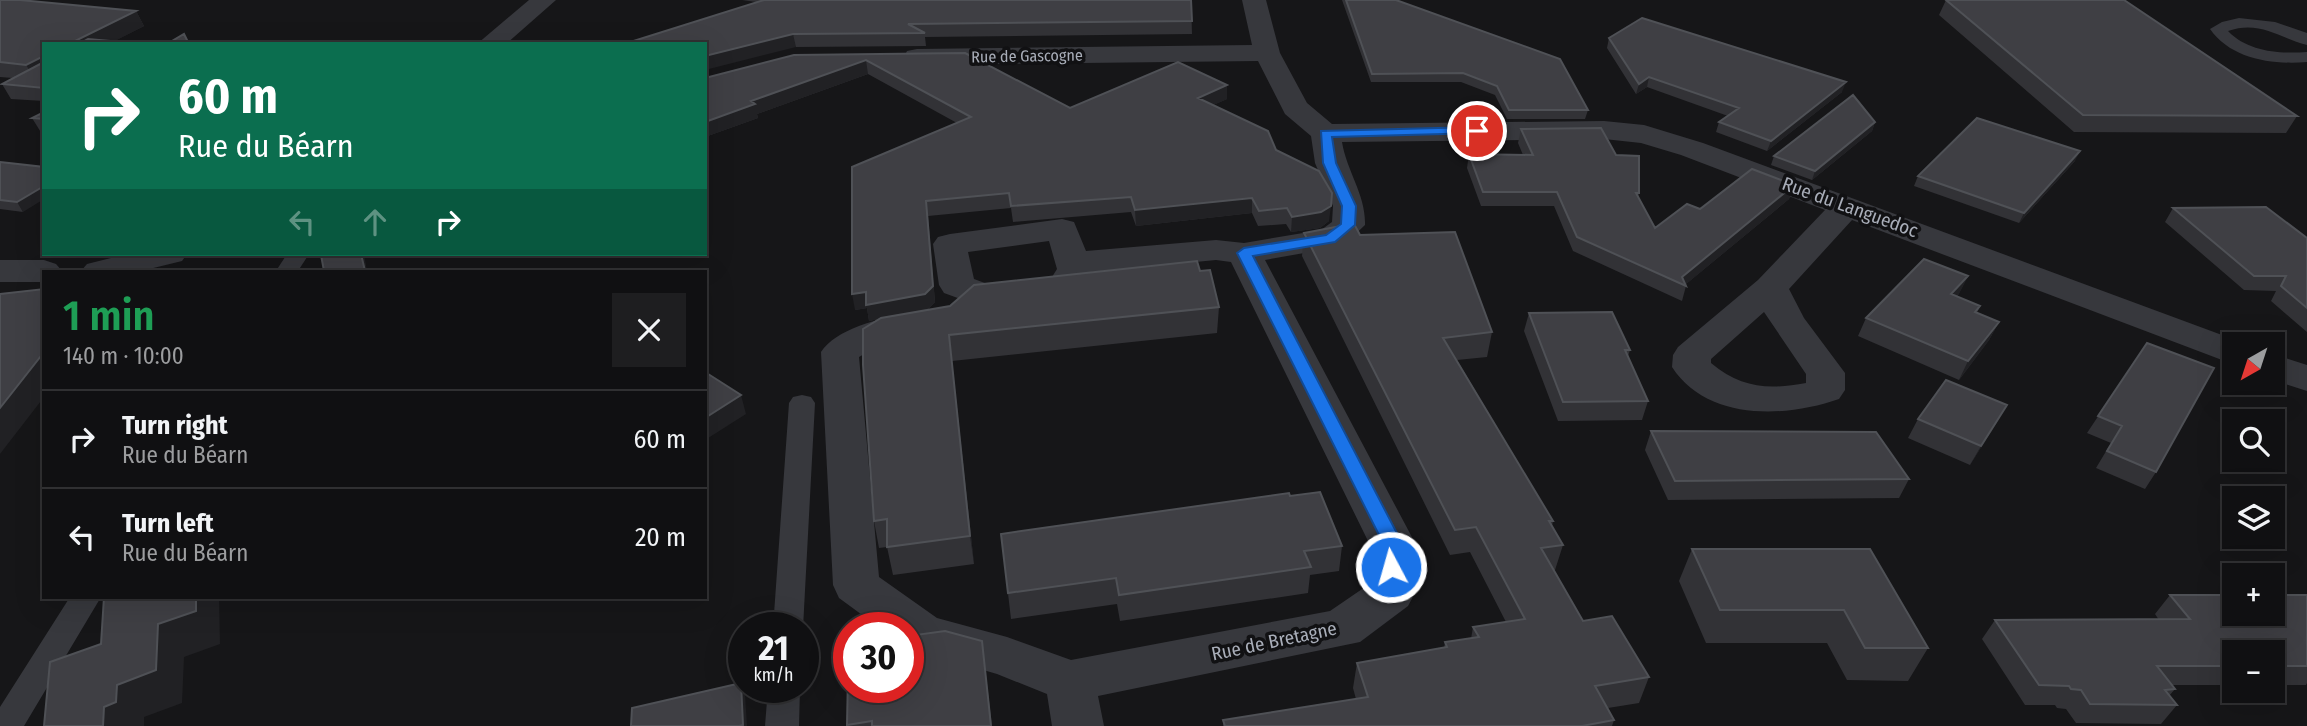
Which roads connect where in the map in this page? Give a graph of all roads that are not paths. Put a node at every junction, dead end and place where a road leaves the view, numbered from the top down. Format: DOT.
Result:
graph roads {
  1 [pos="544,0"];
  2 [pos="1254,0"];
  3 [pos="2307,40"];
  4 [pos="492,42"];
  5 [pos="1267,53"];
  6 [pos="890,57"];
  7 [pos="2307,57"];
  8 [pos="1325,133"];
  9 [pos="1847,206"];
  10 [pos="1244,253"];
  11 [pos="162,256"];
  12 [pos="1073,264"];
  13 [pos="103,270"];
  14 [pos="0,271"];
  15 [pos="42,271"];
  16 [pos="1771,288"];
  17 [pos="974,291"];
  18 [pos="2222,347"];
  19 [pos="2286,371"];
  20 [pos="2307,379"];
  21 [pos="802,403"];
  22 [pos="85,599"];
  23 [pos="789,612"];
  24 [pos="1070,681"];
  25 [pos="783,703"];
  26 [pos="6,726"];
  27 [pos="782,726"];
  28 [pos="1078,726"];
  1 -- 4 [label="street"];
  2 -- 5 [label="street"];
  3 -- 7 [label="lane"];
  5 -- 6 [label="street, Rue de Gascogne"];
  5 -- 8 [label="street"];
  8 -- 9 [label="street, Rue du Languedoc"];
  8 -- 10 [label="street"];
  9 -- 16 [label="street"];
  9 -- 18 [label="street, Rue du Languedoc"];
  10 -- 12 [label="street"];
  10 -- 24 [label="street, Rue de Bretagne"];
  11 -- 13 [label="street"];
  12 -- 17 [label="street"];
  12 -- 17 [label="street"];
  14 -- 15 [label="street"];
  17 -- 24 [label="street"];
  19 -- 20 [label="street"];
  21 -- 23 [label="lane"];
  22 -- 26 [label="lane"];
  24 -- 28 [label="street"];
  25 -- 27 [label="lane"];
}
